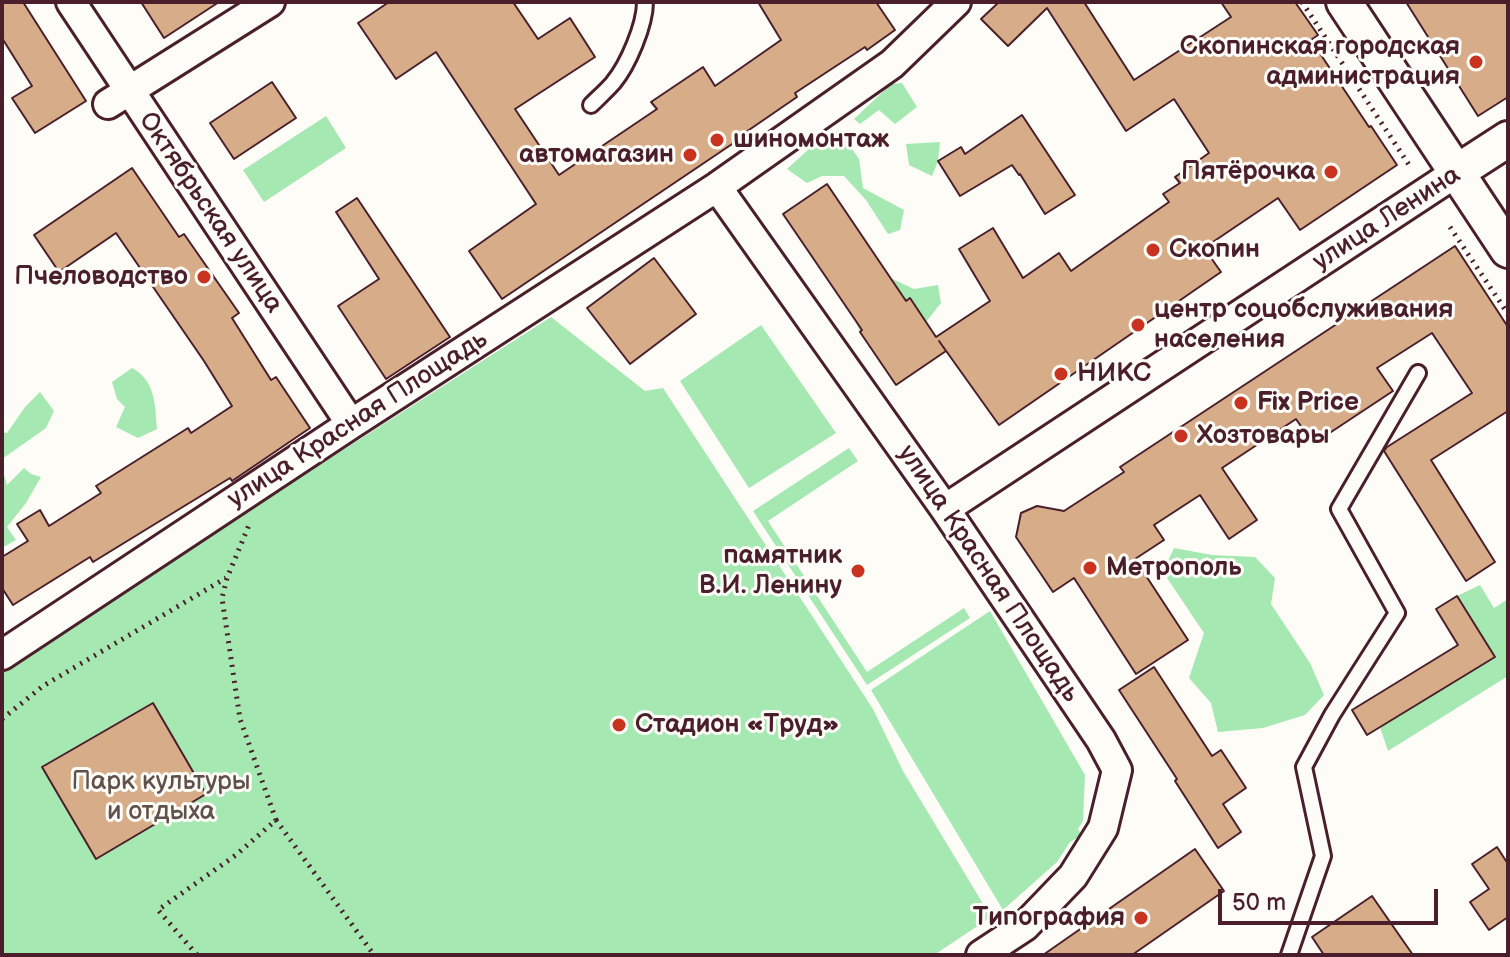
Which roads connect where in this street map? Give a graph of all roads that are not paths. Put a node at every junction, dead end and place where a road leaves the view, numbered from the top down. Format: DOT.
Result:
graph roads {
  1 [pos="71,2"];
  2 [pos="270,2"];
  3 [pos="645,2"];
  4 [pos="956,2"];
  5 [pos="1344,2"];
  6 [pos="118,97"];
  7 [pos="591,105"];
  8 [pos="1508,139"];
  9 [pos="1457,172"];
  10 [pos="717,187"];
  11 [pos="1508,250"];
  12 [pos="1418,373"];
  13 [pos="351,424"];
  14 [pos="945,509"];
  15 [pos="2,655"];
  16 [pos="981,955"];
  17 [pos="1289,955"];
  1 -- 6 [label="street, Октябрьская улица"];
  2 -- 6 [label="street"];
  3 -- 7 [label="lane"];
  4 -- 10 [label="street, улица Красная Площадь"];
  5 -- 9 [label="street"];
  6 -- 13 [label="street, Октябрьская улица"];
  8 -- 9 [label="street, улица Ленина"];
  9 -- 11 [label="street"];
  9 -- 14 [label="street, улица Ленина"];
  10 -- 13 [label="street, улица Красная Площадь"];
  10 -- 14 [label="street, улица Красная Площадь"];
  12 -- 17 [label="lane"];
  13 -- 15 [label="street, улица Красная Площадь"];
  14 -- 16 [label="street, улица Красная Площадь"];
}
